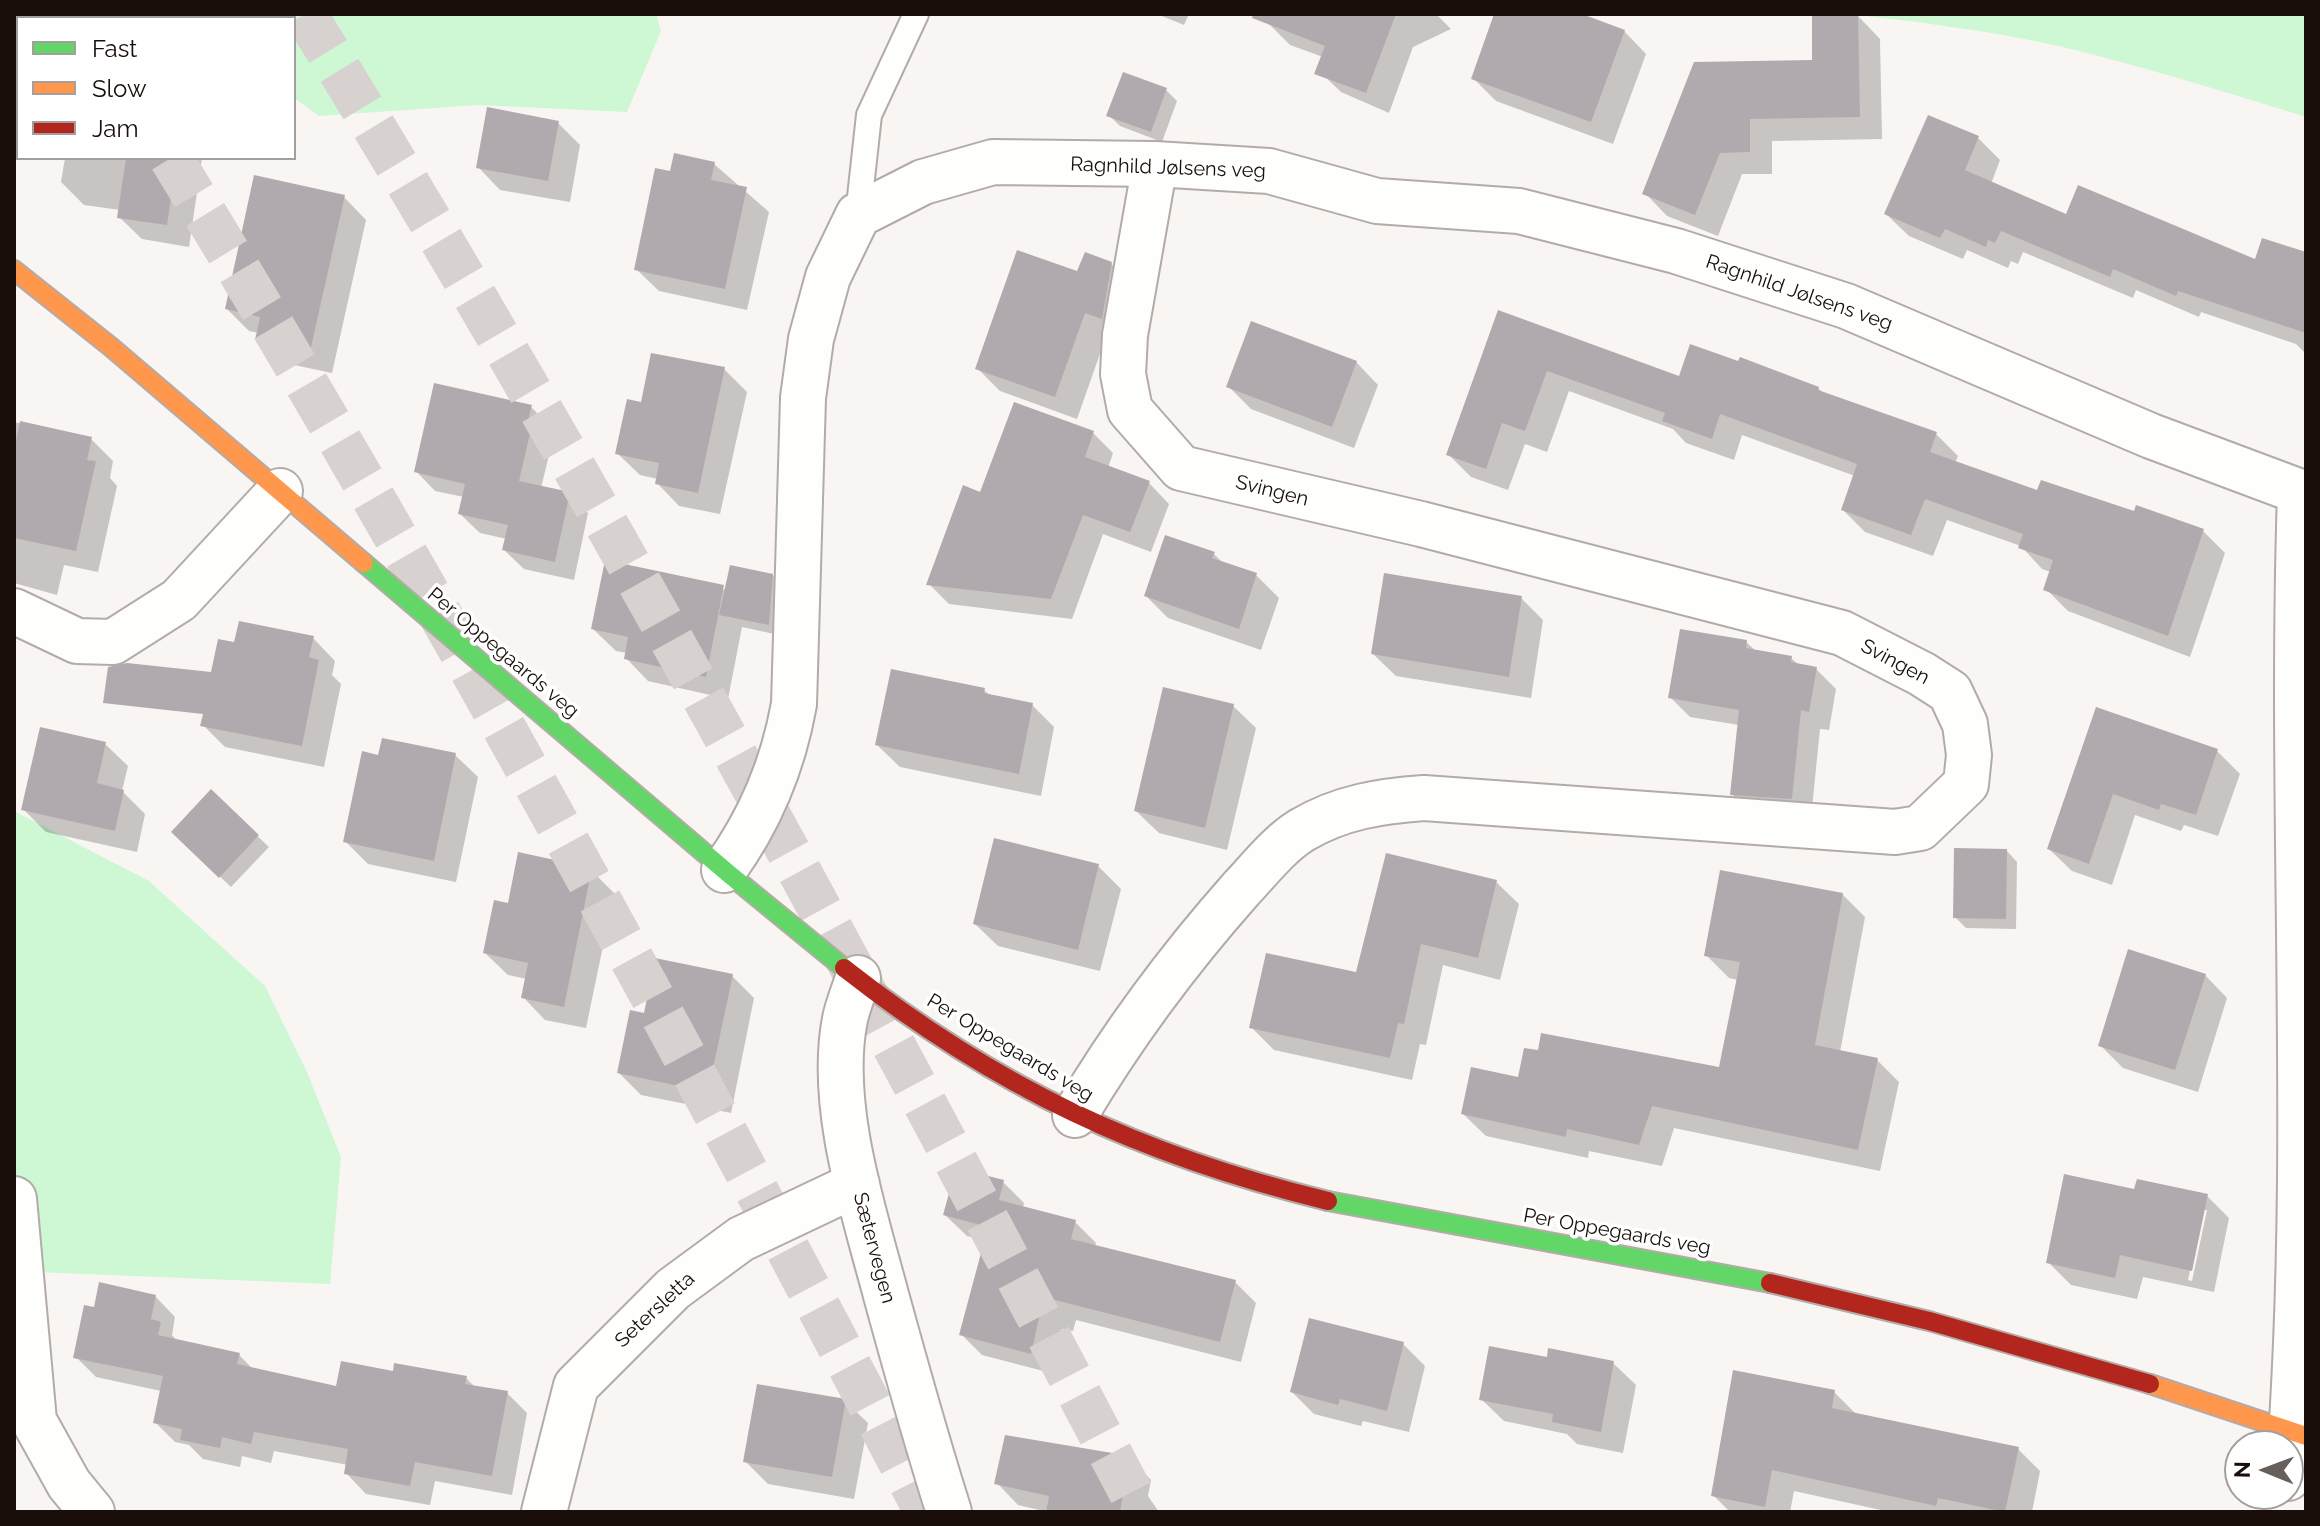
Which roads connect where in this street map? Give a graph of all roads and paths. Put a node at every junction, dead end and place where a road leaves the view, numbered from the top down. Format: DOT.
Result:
graph roads {
  1 [pos="916,14"];
  2 [pos="1155,164"];
  3 [pos="858,215"];
  4 [pos="14,270"];
  5 [pos="280,491"];
  6 [pos="2303,494"];
  7 [pos="14,611"];
  8 [pos="2300,733"];
  9 [pos="724,870"];
  10 [pos="858,978"];
  11 [pos="1075,1115"];
  12 [pos="857,1184"];
  13 [pos="14,1199"];
  14 [pos="2286,1430"];
  15 [pos="2299,1430"];
  16 [pos="92,1512"];
  17 [pos="544,1512"];
  18 [pos="949,1512"];
  1 -- 3 [label="lane"];
  2 -- 3 [label="street, Ragnhild Jølsens veg"];
  2 -- 6 [label="street, Ragnhild Jølsens veg"];
  2 -- 11 [label="street, Svingen"];
  3 -- 9 [label="street"];
  4 -- 5 [label="street, Per Oppegaards veg"];
  5 -- 7 [label="street"];
  5 -- 9 [label="street, Per Oppegaards veg"];
  6 -- 8 [label="street"];
  8 -- 15 [label="street"];
  9 -- 10 [label="street, Per Oppegaards veg"];
  10 -- 11 [label="street, Per Oppegaards veg"];
  10 -- 12 [label="street, Sætervegen"];
  11 -- 14 [label="street, Per Oppegaards veg"];
  12 -- 17 [label="street, Setersletta"];
  12 -- 18 [label="street, Sætervegen"];
  13 -- 16 [label="street"];
}
